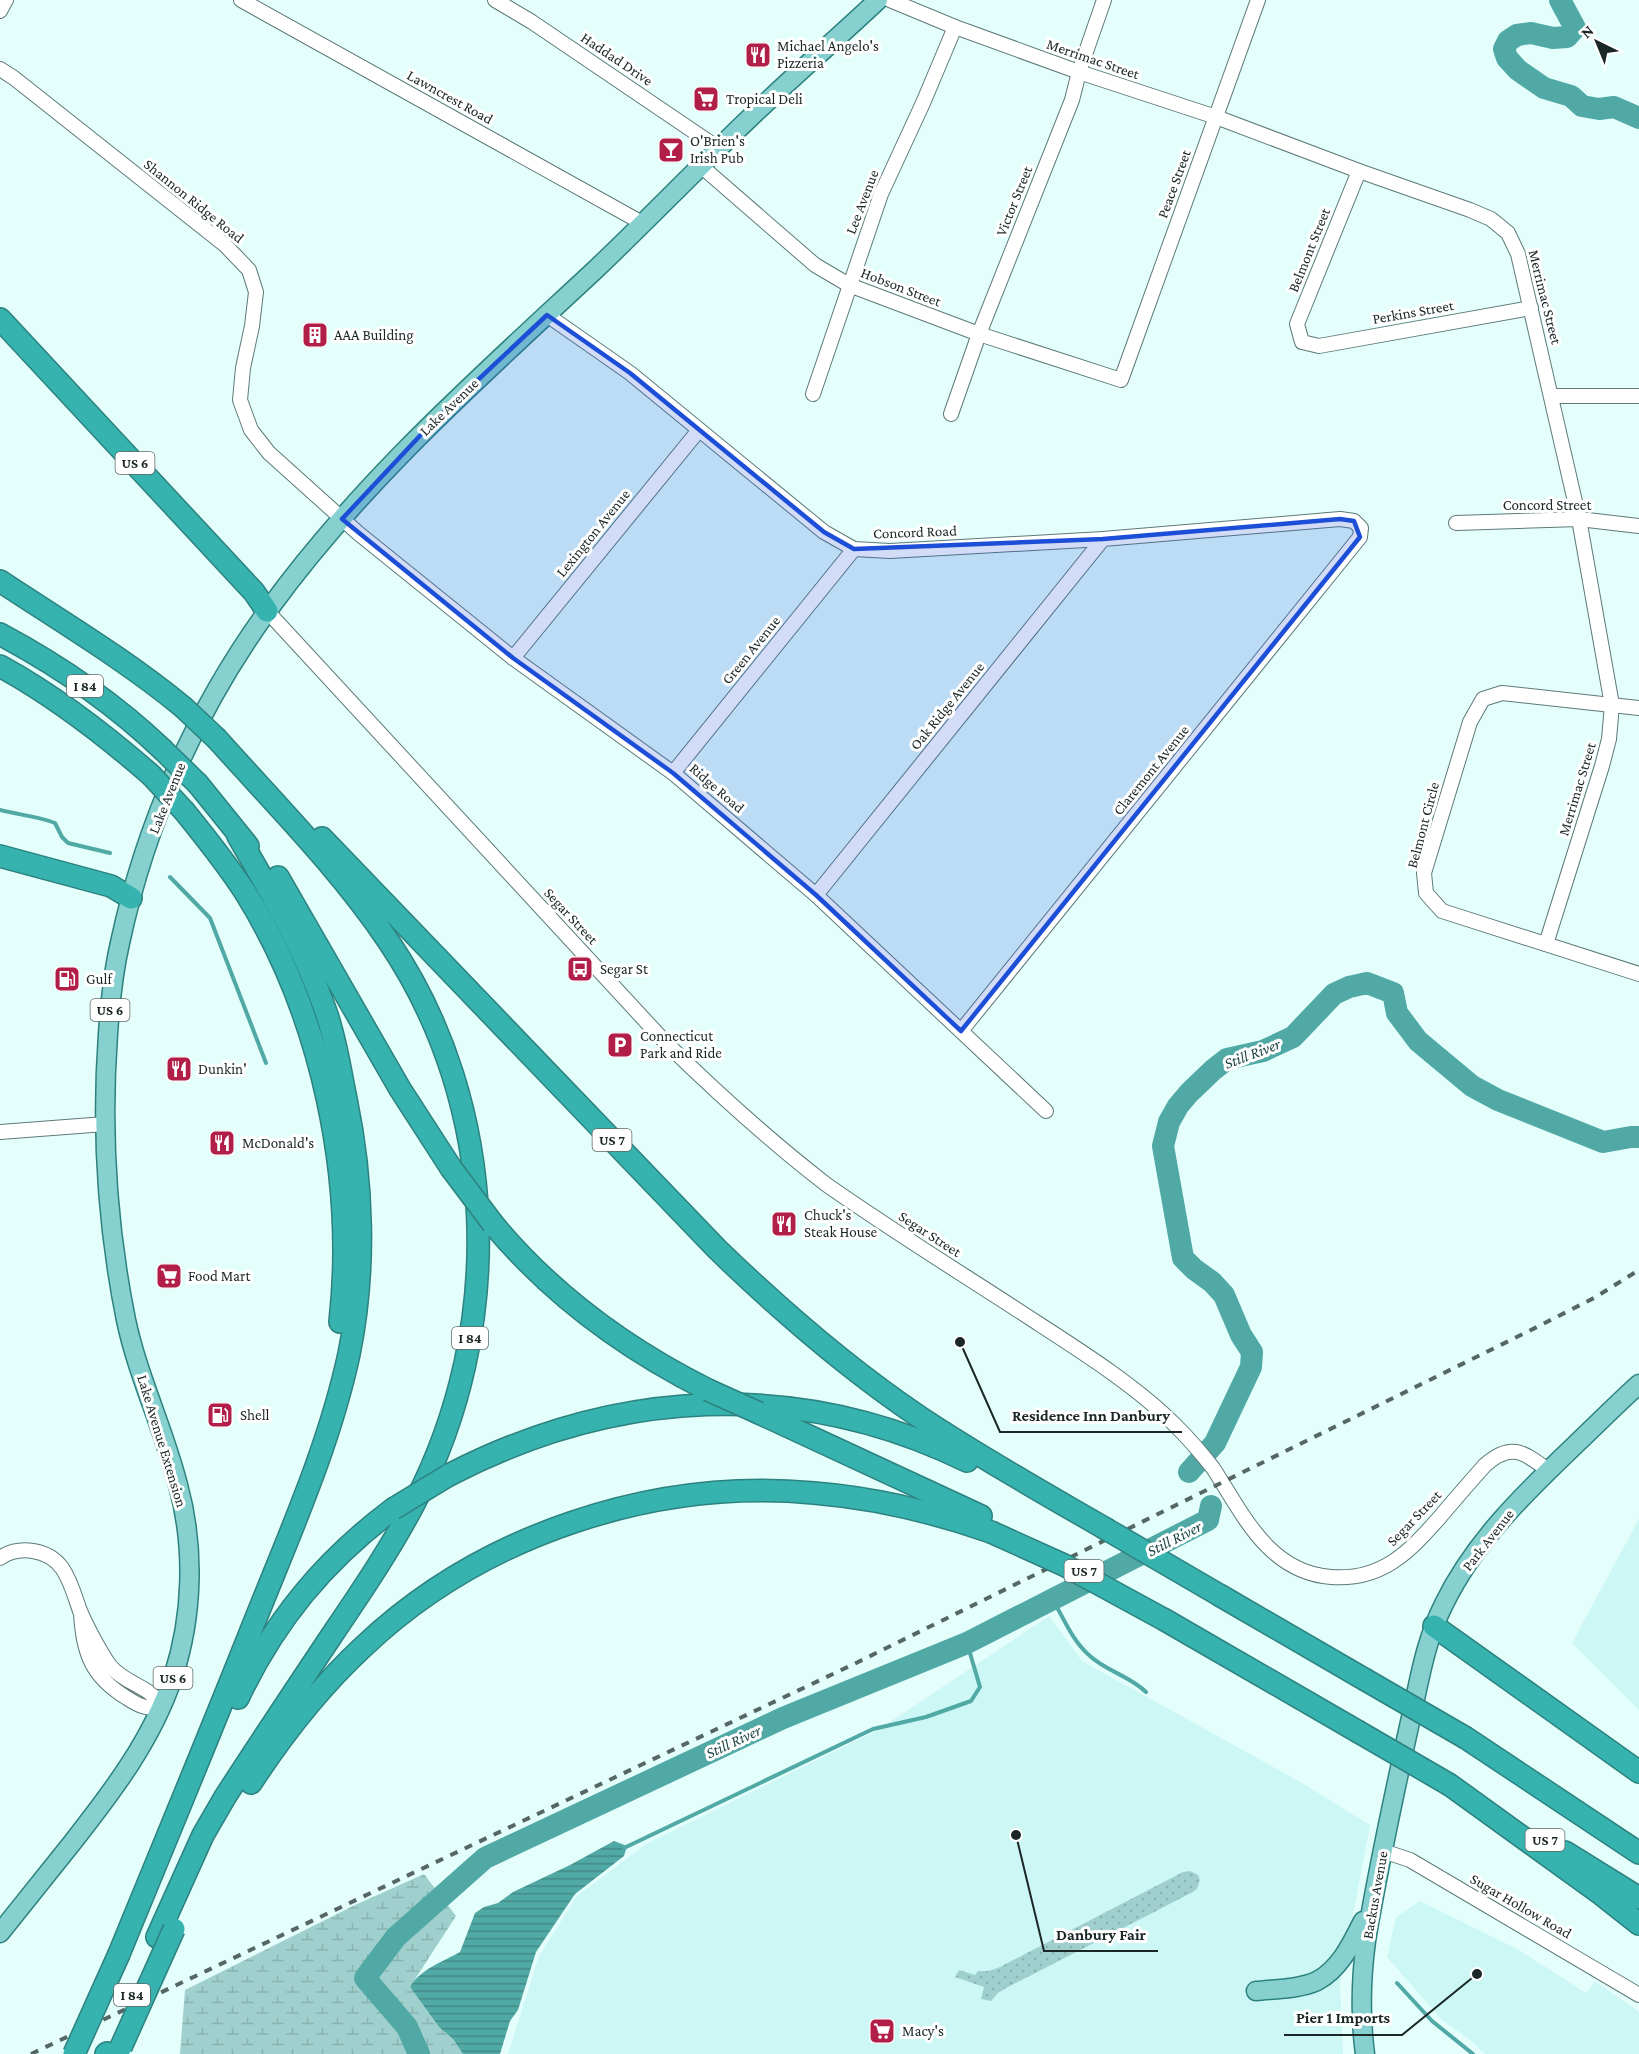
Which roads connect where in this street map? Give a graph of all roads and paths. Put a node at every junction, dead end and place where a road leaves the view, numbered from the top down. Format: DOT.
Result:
graph roads {
  1 [pos="6,0"];
  2 [pos="241,0"];
  3 [pos="495,0"];
  4 [pos="878,0"];
  5 [pos="890,0"];
  6 [pos="1104,0"];
  7 [pos="1258,0"];
  8 [pos="0,11"];
  9 [pos="955,27"];
  10 [pos="0,69"];
  11 [pos="1079,72"];
  12 [pos="1216,117"];
  13 [pos="718,148"];
  14 [pos="701,166"];
  15 [pos="1359,171"];
  16 [pos="644,224"];
  17 [pos="849,285"];
  18 [pos="1531,308"];
  19 [pos="547,315"];
  20 [pos="0,319"];
  21 [pos="979,334"];
  22 [pos="0,335"];
  23 [pos="1302,342"];
  24 [pos="1121,380"];
  25 [pos="813,393"];
  26 [pos="1552,396"];
  27 [pos="1639,396"];
  28 [pos="951,414"];
  29 [pos="699,430"];
  30 [pos="342,519"];
  31 [pos="1579,519"];
  32 [pos="1456,523"];
  33 [pos="1639,526"];
  34 [pos="1360,528"];
  35 [pos="1104,539"];
  36 [pos="854,549"];
  37 [pos="0,581"];
  38 [pos="0,588"];
  39 [pos="267,611"];
  40 [pos="77,632"];
  41 [pos="0,634"];
  42 [pos="513,658"];
  43 [pos="0,666"];
  44 [pos="1612,705"];
  45 [pos="1639,708"];
  46 [pos="217,739"];
  47 [pos="673,772"];
  48 [pos="238,836"];
  49 [pos="0,856"];
  50 [pos="0,867"];
  51 [pos="816,895"];
  52 [pos="131,898"];
  53 [pos="1546,944"];
  54 [pos="1639,974"];
  55 [pos="961,1031"];
  56 [pos="1046,1111"];
  57 [pos="105,1124"];
  58 [pos="0,1132"];
  59 [pos="1639,1384"];
  60 [pos="1548,1470"];
  61 [pos="1043,1496"];
  62 [pos="996,1529"];
  63 [pos="280,1557"];
  64 [pos="0,1558"];
  65 [pos="1434,1626"];
  66 [pos="162,1706"];
  67 [pos="1406,1738"];
  68 [pos="1466,1738"];
  69 [pos="1639,1772"];
  70 [pos="1450,1785"];
  71 [pos="1639,1839"];
  72 [pos="1383,1851"];
  73 [pos="1639,1853"];
  74 [pos="1639,1898"];
  75 [pos="1373,1901"];
  76 [pos="1639,1924"];
  77 [pos="0,1933"];
  78 [pos="166,1933"];
  79 [pos="119,1954"];
  80 [pos="1256,1991"];
  81 [pos="1639,1995"];
  82 [pos="113,2052"];
  83 [pos="74,2054"];
  84 [pos="1365,2054"];
  1 -- 8 [label="street"];
  2 -- 16 [label="street, Lawncrest Road"];
  3 -- 13 [label="street, Haddad Drive"];
  4 -- 13 [label="main road, Lake Avenue"];
  5 -- 9 [label="street, Merrimac Street"];
  6 -- 11 [label="street, Victor Street"];
  7 -- 12 [label="street, Peace Street"];
  9 -- 11 [label="street, Merrimac Street"];
  9 -- 17 [label="street, Lee Avenue"];
  10 -- 30 [label="street, Shannon Ridge Road"];
  11 -- 12 [label="street, Merrimac Street"];
  11 -- 21 [label="street, Victor Street"];
  12 -- 15 [label="street, Merrimac Street"];
  12 -- 24 [label="street, Peace Street"];
  13 -- 14 [label="main road, Lake Avenue"];
  14 -- 16 [label="main road, Lake Avenue"];
  14 -- 17 [label="street, Hobson Street"];
  15 -- 18 [label="street, Merrimac Street"];
  15 -- 23 [label="street, Belmont Street"];
  16 -- 19 [label="main road, Lake Avenue"];
  17 -- 21 [label="street, Hobson Street"];
  17 -- 25 [label="street, Lee Avenue"];
  18 -- 23 [label="street, Perkins Street"];
  18 -- 26 [label="street, Merrimac Street"];
  19 -- 29 [label="street, Concord Road"];
  19 -- 30 [label="main road, Lake Avenue"];
  20 -- 39 [label="highway, US 6"];
  21 -- 24 [label="street, Hobson Street"];
  21 -- 28 [label="street, Victor Street"];
  22 -- 39 [label="highway"];
  26 -- 27 [label="street"];
  26 -- 31 [label="street, Merrimac Street"];
  29 -- 36 [label="street, Concord Road"];
  29 -- 42 [label="street, Lexington Avenue"];
  30 -- 39 [label="main road, Lake Avenue"];
  30 -- 42 [label="street, Ridge Road"];
  31 -- 32 [label="street, Concord Street"];
  31 -- 33 [label="street, Concord Street"];
  31 -- 44 [label="street, Merrimac Street"];
  34 -- 35 [label="street, Concord Road"];
  34 -- 55 [label="street, Claremont Avenue"];
  35 -- 36 [label="street, Concord Road"];
  35 -- 51 [label="street, Oak Ridge Avenue"];
  36 -- 47 [label="street, Green Avenue"];
  37 -- 40 [label="highway"];
  38 -- 40 [label="highway, I 84"];
  39 -- 52 [label="main road, Lake Avenue / US 6"];
  39 -- 60 [label="street, Segar Street"];
  40 -- 46 [label="highway, I 84, bridge"];
  41 -- 48 [label="highway, I 84, bridge"];
  42 -- 47 [label="street, Ridge Road"];
  43 -- 63 [label="highway, bridge"];
  44 -- 45 [label="street, Belmont Circle"];
  44 -- 53 [label="street, Merrimac Street"];
  44 -- 53 [label="street, Belmont Circle"];
  46 -- 61 [label="highway, US 7"];
  46 -- 78 [label="highway, I 84"];
  47 -- 51 [label="street, Ridge Road"];
  48 -- 62 [label="highway, bridge"];
  48 -- 63 [label="highway, I 84"];
  49 -- 52 [label="highway"];
  50 -- 52 [label="highway"];
  51 -- 55 [label="street, Ridge Road"];
  52 -- 57 [label="main road, Lake Avenue Extension / US 6"];
  53 -- 54 [label="street, Belmont Circle"];
  55 -- 56 [label="street, Ridge Road"];
  57 -- 58 [label="street"];
  57 -- 66 [label="main road, Lake Avenue Extension / US 6"];
  59 -- 60 [label="main road, Park Avenue"];
  60 -- 65 [label="main road, Park Avenue"];
  61 -- 68 [label="highway, bridge"];
  61 -- 79 [label="highway, bridge"];
  62 -- 70 [label="highway, US 7, bridge"];
  62 -- 78 [label="highway"];
  63 -- 79 [label="highway, I 84"];
  64 -- 66 [label="street"];
  65 -- 67 [label="main road, Park Avenue"];
  65 -- 69 [label="highway"];
  66 -- 77 [label="main road, Lake Avenue Extension / US 6"];
  67 -- 72 [label="main road, Backus Avenue"];
  68 -- 71 [label="highway"];
  68 -- 73 [label="highway"];
  70 -- 74 [label="highway, US 7"];
  70 -- 76 [label="highway"];
  72 -- 75 [label="main road, Backus Avenue"];
  72 -- 81 [label="street, Sugar Hollow Road"];
  75 -- 80 [label="main road"];
  75 -- 84 [label="main road, Backus Avenue"];
  78 -- 82 [label="highway, bridge"];
  79 -- 83 [label="highway, I 84, bridge"];
}
